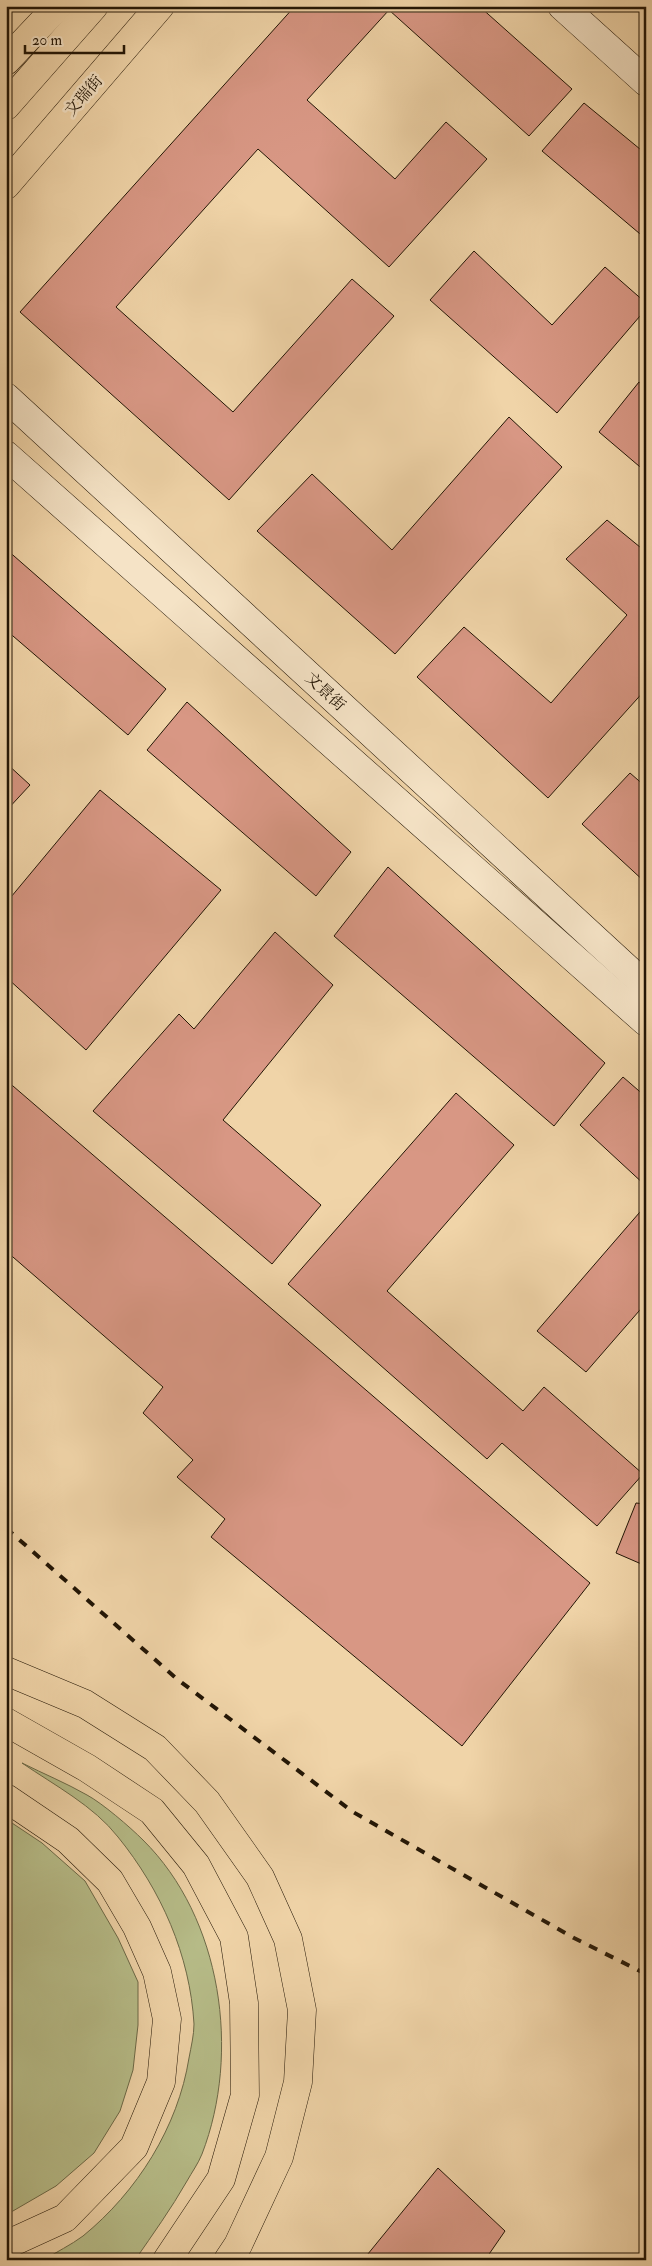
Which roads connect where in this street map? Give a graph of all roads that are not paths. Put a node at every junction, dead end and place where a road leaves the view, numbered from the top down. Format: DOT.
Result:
graph roads {
  1 [pos="58,6"];
  2 [pos="94,6"];
  3 [pos="160,6"];
  4 [pos="562,6"];
  5 [pos="6,61"];
  6 [pos="646,82"];
  7 [pos="6,106"];
  8 [pos="6,185"];
  9 [pos="6,397"];
  10 [pos="6,456"];
  11 [pos="646,986"];
  12 [pos="646,1022"];
  13 [pos="6,1671"];
  14 [pos="6,1722"];
  15 [pos="6,1798"];
  16 [pos="6,2246"];
  17 [pos="167,2260"];
  18 [pos="228,2260"];
  1 -- 5 [label="highway"];
  2 -- 7 [label="highway"];
  3 -- 8 [label="highway, 文瑞街"];
  4 -- 6 [label="main road"];
  9 -- 11 [label="main road, 文景街"];
  10 -- 12 [label="main road"];
  13 -- 18 [label="highway"];
  14 -- 17 [label="highway"];
  15 -- 16 [label="highway"];
}
